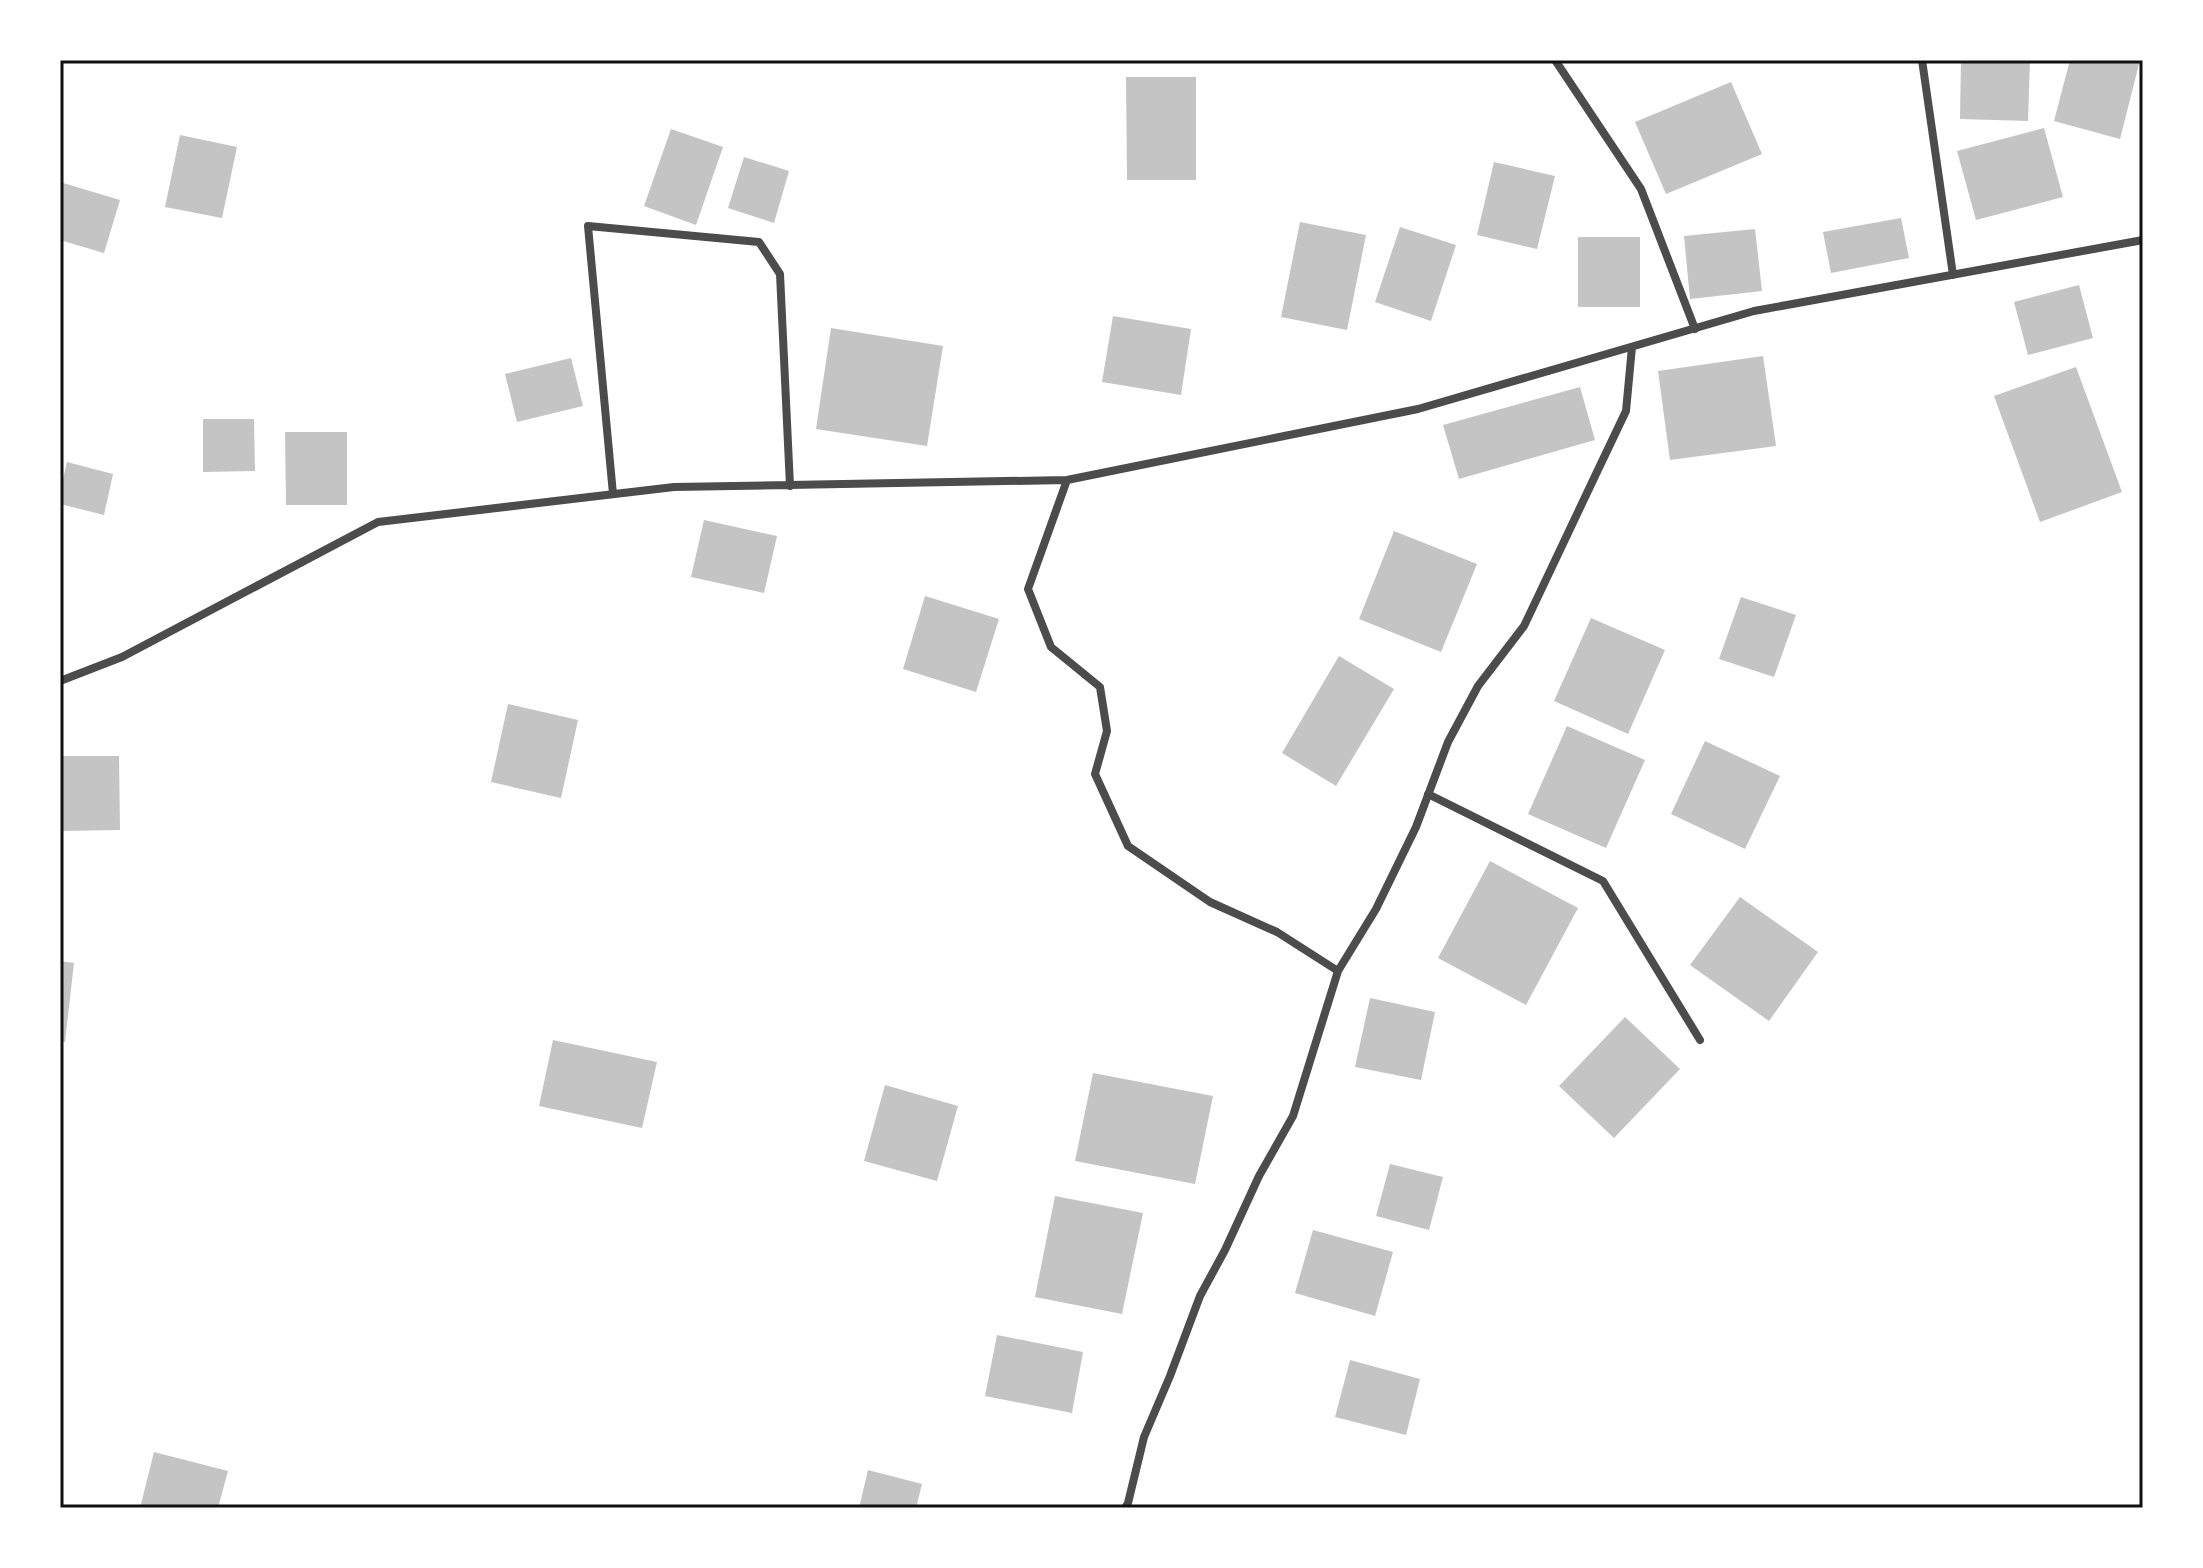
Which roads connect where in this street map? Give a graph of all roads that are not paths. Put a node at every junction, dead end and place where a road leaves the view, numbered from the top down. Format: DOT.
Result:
graph roads {
  1 [pos="1555,60"];
  2 [pos="1922,60"];
  3 [pos="2143,240"];
  4 [pos="1953,275"];
  5 [pos="1695,329"];
  6 [pos="1632,347"];
  7 [pos="1067,480"];
  8 [pos="790,486"];
  9 [pos="613,494"];
  10 [pos="60,681"];
  11 [pos="1428,794"];
  12 [pos="1338,971"];
  13 [pos="1700,1040"];
  14 [pos="1125,1508"];
  1 -- 5 [label="street"];
  2 -- 4 [label="street"];
  3 -- 4 [label="street"];
  4 -- 5 [label="street"];
  5 -- 6 [label="street"];
  6 -- 7 [label="street"];
  6 -- 11 [label="street"];
  7 -- 8 [label="street"];
  7 -- 12 [label="street"];
  8 -- 9 [label="street"];
  8 -- 9 [label="street"];
  9 -- 10 [label="street"];
  11 -- 12 [label="street"];
  11 -- 13 [label="street"];
  12 -- 14 [label="street"];
}
